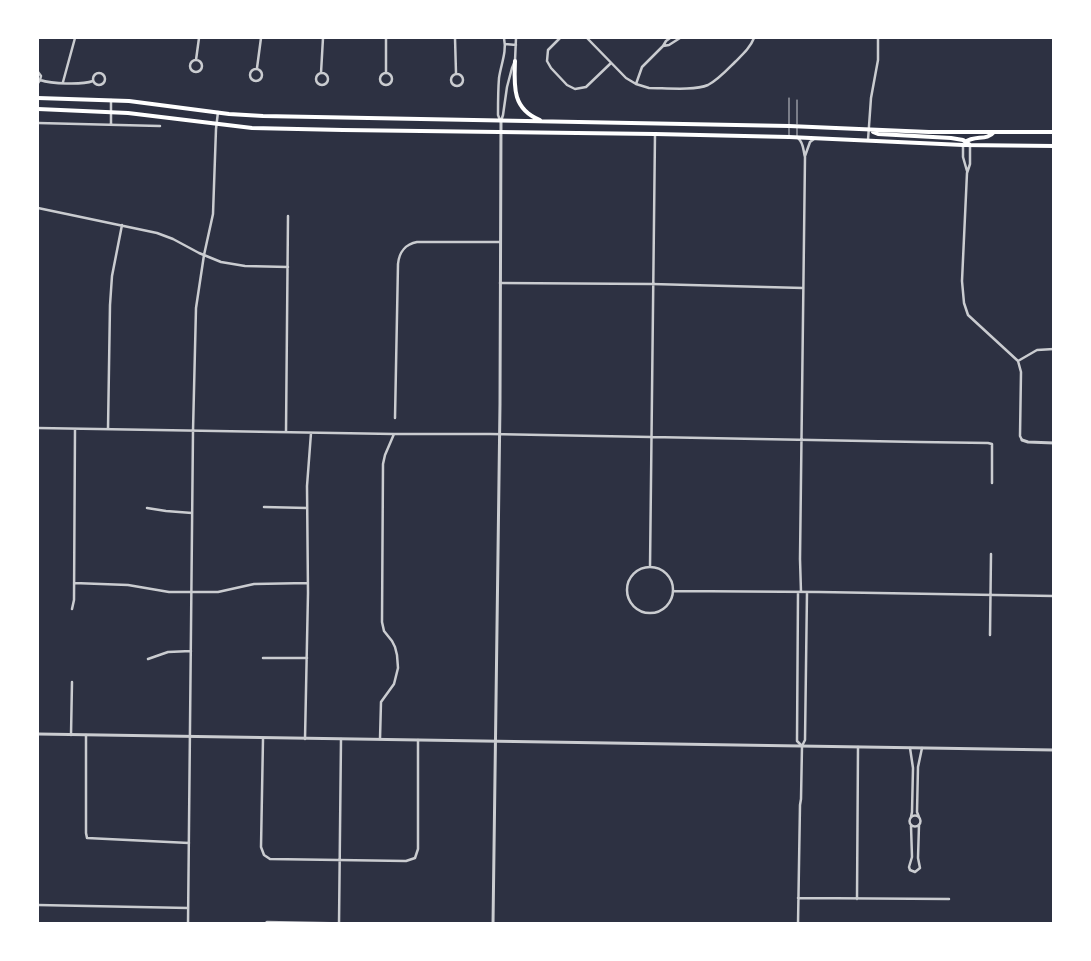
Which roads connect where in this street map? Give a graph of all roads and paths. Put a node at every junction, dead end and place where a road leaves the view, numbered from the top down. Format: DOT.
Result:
graph roads {
  1 [pos="75,38"];
  2 [pos="199,38"];
  3 [pos="261,38"];
  4 [pos="323,38"];
  5 [pos="386,38"];
  6 [pos="455,38"];
  7 [pos="504,38"];
  8 [pos="515,38"];
  9 [pos="560,38"];
  10 [pos="587,38"];
  11 [pos="670,38"];
  12 [pos="680,38"];
  13 [pos="754,38"];
  14 [pos="878,38"];
  15 [pos="505,44"];
  16 [pos="516,45"];
  17 [pos="663,46"];
  18 [pos="196,60"];
  19 [pos="515,61"];
  20 [pos="611,63"];
  21 [pos="257,68"];
  22 [pos="38,72"];
  23 [pos="322,73"];
  24 [pos="386,73"];
  25 [pos="456,73"];
  26 [pos="93,81"];
  27 [pos="39,82"];
  28 [pos="63,82"];
  29 [pos="636,84"];
  30 [pos="38,98"];
  31 [pos="789,98"];
  32 [pos="111,100"];
  33 [pos="797,100"];
  34 [pos="38,109"];
  35 [pos="111,112"];
  36 [pos="218,112"];
  37 [pos="343,118"];
  38 [pos="501,121"];
  39 [pos="544,122"];
  40 [pos="38,123"];
  41 [pos="216,124"];
  42 [pos="111,125"];
  43 [pos="160,126"];
  44 [pos="789,126"];
  45 [pos="797,127"];
  46 [pos="343,130"];
  47 [pos="868,130"];
  48 [pos="500,132"];
  49 [pos="994,132"];
  50 [pos="1054,132"];
  51 [pos="655,134"];
  52 [pos="789,137"];
  53 [pos="796,137"];
  54 [pos="814,138"];
  55 [pos="868,141"];
  56 [pos="964,144"];
  57 [pos="970,145"];
  58 [pos="1054,146"];
  59 [pos="804,157"];
  60 [pos="967,173"];
  61 [pos="38,208"];
  62 [pos="288,216"];
  63 [pos="122,225"];
  64 [pos="500,242"];
  65 [pos="204,255"];
  66 [pos="288,267"];
  67 [pos="500,283"];
  68 [pos="652,284"];
  69 [pos="803,288"];
  70 [pos="1054,349"];
  71 [pos="1018,360"];
  72 [pos="395,418"];
  73 [pos="38,428"];
  74 [pos="75,429"];
  75 [pos="108,429"];
  76 [pos="193,431"];
  77 [pos="286,432"];
  78 [pos="311,433"];
  79 [pos="394,434"];
  80 [pos="499,435"];
  81 [pos="651,438"];
  82 [pos="802,440"];
  83 [pos="1022,440"];
  84 [pos="1054,443"];
  85 [pos="992,483"];
  86 [pos="264,507"];
  87 [pos="147,508"];
  88 [pos="307,508"];
  89 [pos="192,513"];
  90 [pos="992,554"];
  91 [pos="650,567"];
  92 [pos="74,583"];
  93 [pos="308,583"];
  94 [pos="673,591"];
  95 [pos="192,592"];
  96 [pos="800,592"];
  97 [pos="807,592"];
  98 [pos="991,595"];
  99 [pos="1054,596"];
  100 [pos="72,609"];
  101 [pos="990,635"];
  102 [pos="191,651"];
  103 [pos="263,658"];
  104 [pos="307,658"];
  105 [pos="148,659"];
  106 [pos="72,682"];
  107 [pos="38,734"];
  108 [pos="71,735"];
  109 [pos="86,735"];
  110 [pos="190,737"];
  111 [pos="263,738"];
  112 [pos="305,739"];
  113 [pos="341,739"];
  114 [pos="380,739"];
  115 [pos="418,740"];
  116 [pos="495,741"];
  117 [pos="802,746"];
  118 [pos="858,747"];
  119 [pos="910,748"];
  120 [pos="922,748"];
  121 [pos="1054,750"];
  122 [pos="911,817"];
  123 [pos="919,818"];
  124 [pos="919,825"];
  125 [pos="911,826"];
  126 [pos="189,842"];
  127 [pos="340,860"];
  128 [pos="798,898"];
  129 [pos="857,898"];
  130 [pos="949,898"];
  131 [pos="38,905"];
  132 [pos="188,908"];
  133 [pos="339,923"];
  134 [pos="188,924"];
  135 [pos="265,924"];
  136 [pos="370,924"];
  137 [pos="493,924"];
  138 [pos="798,924"];
  1 -- 28 [label="street"];
  2 -- 18 [label="street"];
  3 -- 21 [label="street"];
  4 -- 23 [label="street"];
  5 -- 24 [label="street"];
  6 -- 25 [label="street"];
  7 -- 15 [label="street"];
  8 -- 16 [label="street"];
  9 -- 20 [label="street"];
  10 -- 20 [label="street"];
  11 -- 17 [label="street"];
  12 -- 17 [label="street"];
  13 -- 29 [label="street"];
  14 -- 47 [label="street"];
  15 -- 16 [label="street"];
  15 -- 38 [label="street"];
  16 -- 19 [label="street"];
  17 -- 29 [label="street"];
  18 -- 18 [label="street"];
  19 -- 38 [label="street"];
  19 -- 39 [label="main road"];
  20 -- 29 [label="street"];
  21 -- 21 [label="street"];
  22 -- 27 [label="street"];
  23 -- 23 [label="street"];
  24 -- 24 [label="street"];
  25 -- 25 [label="street"];
  26 -- 26 [label="street"];
  26 -- 28 [label="street"];
  27 -- 28 [label="street"];
  30 -- 32 [label="main road"];
  31 -- 44 [label="lane"];
  32 -- 35 [label="street"];
  32 -- 36 [label="main road"];
  33 -- 45 [label="lane"];
  34 -- 35 [label="main road"];
  35 -- 41 [label="main road"];
  35 -- 42 [label="street"];
  36 -- 37 [label="main road"];
  36 -- 41 [label="street"];
  37 -- 38 [label="main road"];
  37 -- 46 [label="main road"];
  38 -- 39 [label="main road"];
  38 -- 48 [label="street"];
  39 -- 44 [label="main road"];
  40 -- 42 [label="street"];
  41 -- 46 [label="main road"];
  41 -- 65 [label="street"];
  42 -- 43 [label="street"];
  44 -- 45 [label="main road"];
  44 -- 52 [label="lane"];
  45 -- 47 [label="main road"];
  45 -- 53 [label="lane"];
  46 -- 48 [label="main road"];
  47 -- 49 [label="main road"];
  47 -- 55 [label="street"];
  47 -- 56 [label="main road"];
  48 -- 51 [label="main road"];
  48 -- 64 [label="street"];
  49 -- 50 [label="main road"];
  49 -- 56 [label="main road"];
  51 -- 52 [label="main road"];
  51 -- 68 [label="street"];
  52 -- 53 [label="main road"];
  53 -- 54 [label="main road"];
  53 -- 59 [label="street"];
  54 -- 55 [label="main road"];
  54 -- 59 [label="street"];
  55 -- 56 [label="main road"];
  56 -- 57 [label="main road"];
  56 -- 60 [label="street"];
  57 -- 58 [label="main road"];
  57 -- 60 [label="street"];
  59 -- 69 [label="street"];
  60 -- 71 [label="street"];
  61 -- 63 [label="street"];
  62 -- 66 [label="street"];
  63 -- 65 [label="street"];
  63 -- 75 [label="street"];
  64 -- 67 [label="street"];
  64 -- 72 [label="street"];
  65 -- 66 [label="street"];
  65 -- 76 [label="street"];
  66 -- 77 [label="street"];
  67 -- 68 [label="street"];
  67 -- 80 [label="street"];
  68 -- 69 [label="street"];
  68 -- 81 [label="street"];
  69 -- 82 [label="street"];
  70 -- 71 [label="street"];
  71 -- 83 [label="street"];
  73 -- 74 [label="street"];
  74 -- 75 [label="street"];
  74 -- 92 [label="street"];
  75 -- 76 [label="street"];
  76 -- 77 [label="street"];
  76 -- 89 [label="street"];
  77 -- 78 [label="street"];
  78 -- 79 [label="street"];
  78 -- 88 [label="street"];
  79 -- 80 [label="street"];
  79 -- 114 [label="street"];
  80 -- 81 [label="street"];
  80 -- 116 [label="street"];
  81 -- 82 [label="street"];
  81 -- 91 [label="street"];
  82 -- 85 [label="street"];
  82 -- 96 [label="street"];
  83 -- 84 [label="street"];
  86 -- 88 [label="street"];
  87 -- 89 [label="street"];
  88 -- 93 [label="street"];
  89 -- 95 [label="street"];
  90 -- 98 [label="street"];
  91 -- 94 [label="street"];
  91 -- 94 [label="street"];
  92 -- 95 [label="street"];
  92 -- 100 [label="street"];
  93 -- 95 [label="street"];
  93 -- 104 [label="street"];
  94 -- 96 [label="street"];
  95 -- 102 [label="street"];
  96 -- 97 [label="street"];
  96 -- 117 [label="street"];
  97 -- 98 [label="street"];
  97 -- 117 [label="street"];
  98 -- 99 [label="street"];
  98 -- 101 [label="street"];
  102 -- 105 [label="street"];
  102 -- 110 [label="street"];
  103 -- 104 [label="street"];
  104 -- 112 [label="street"];
  106 -- 108 [label="street"];
  107 -- 108 [label="street"];
  108 -- 109 [label="street"];
  109 -- 110 [label="street"];
  109 -- 126 [label="street"];
  110 -- 111 [label="street"];
  110 -- 126 [label="street"];
  111 -- 112 [label="street"];
  111 -- 127 [label="street"];
  112 -- 113 [label="street"];
  113 -- 114 [label="street"];
  113 -- 127 [label="street"];
  114 -- 115 [label="street"];
  115 -- 116 [label="street"];
  115 -- 127 [label="street"];
  116 -- 117 [label="street"];
  116 -- 137 [label="street"];
  117 -- 118 [label="street"];
  117 -- 128 [label="street"];
  118 -- 119 [label="street"];
  118 -- 129 [label="street"];
  119 -- 120 [label="street"];
  119 -- 122 [label="street"];
  120 -- 121 [label="street"];
  120 -- 123 [label="street"];
  122 -- 123 [label="street"];
  122 -- 125 [label="street"];
  123 -- 124 [label="street"];
  124 -- 125 [label="street"];
  124 -- 125 [label="street"];
  126 -- 132 [label="street"];
  127 -- 133 [label="street"];
  128 -- 129 [label="street"];
  128 -- 138 [label="street"];
  129 -- 130 [label="street"];
  131 -- 132 [label="street"];
  132 -- 134 [label="street"];
  133 -- 135 [label="street"];
  133 -- 136 [label="street"];
}
